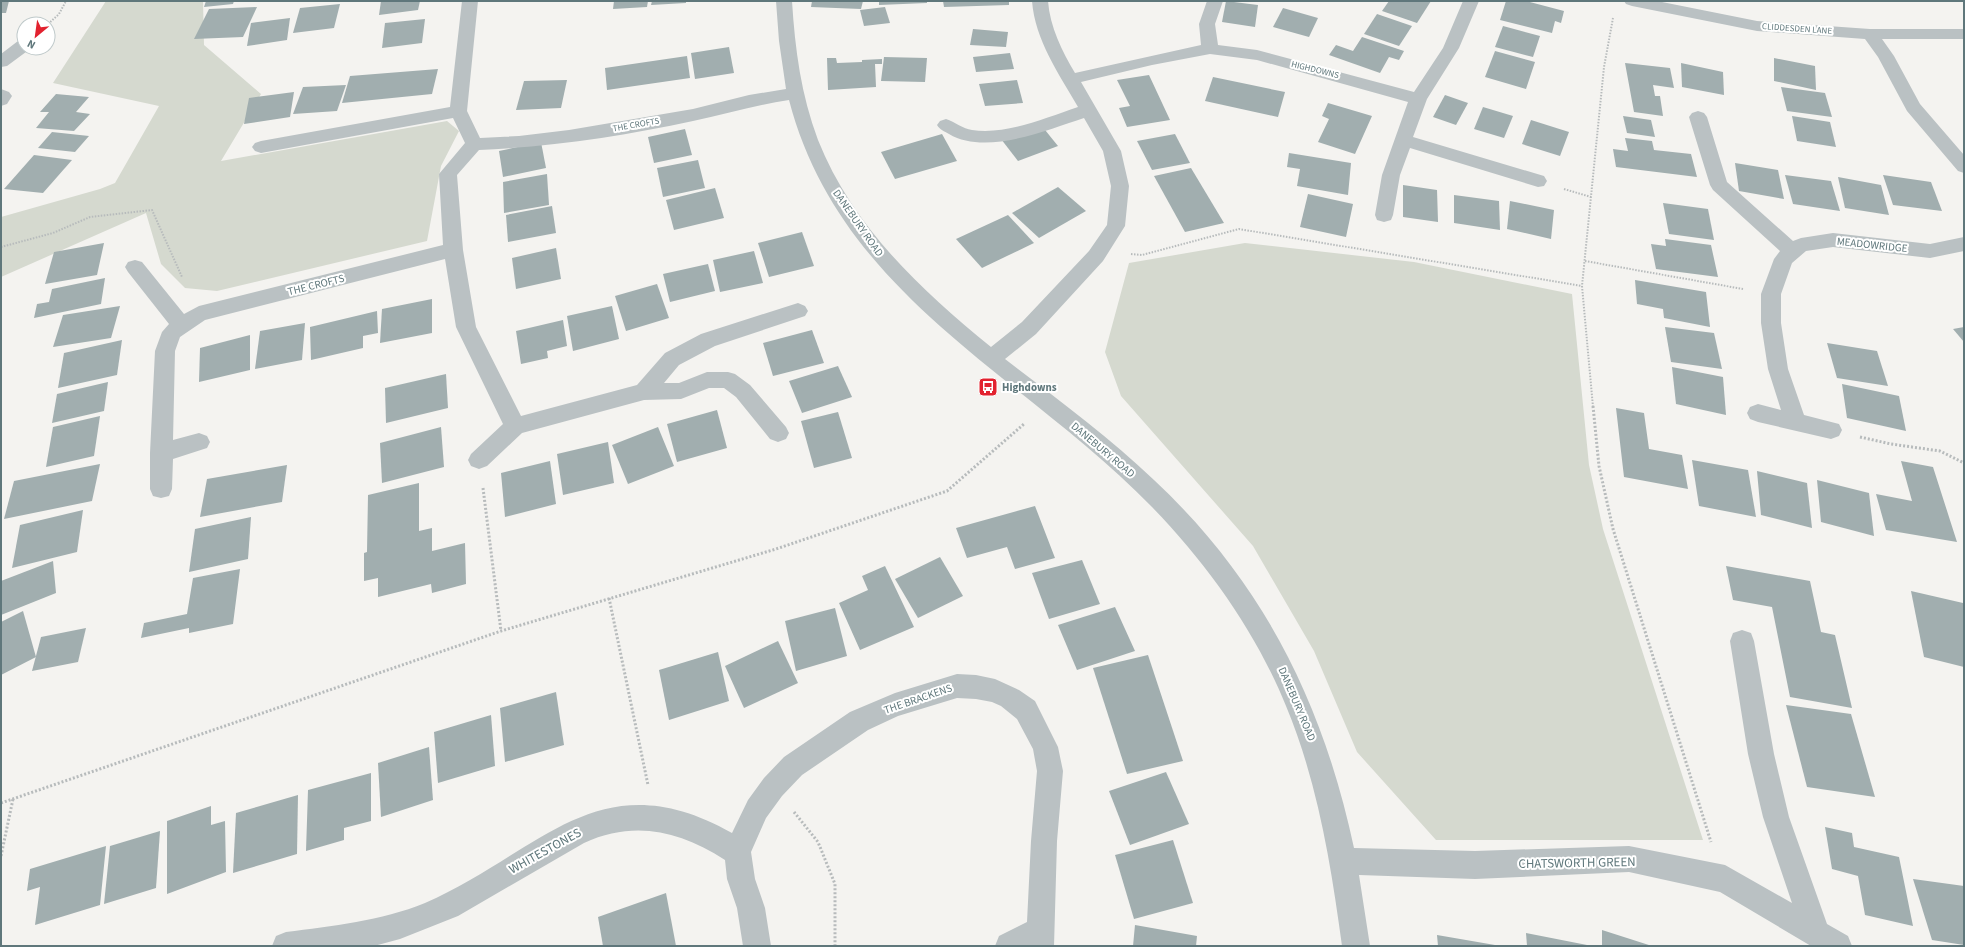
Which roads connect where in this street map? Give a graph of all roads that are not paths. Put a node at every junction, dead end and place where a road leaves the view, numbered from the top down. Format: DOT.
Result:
graph roads {
  1 [pos="470,1"];
  2 [pos="784,1"];
  3 [pos="1040,1"];
  4 [pos="1215,1"];
  5 [pos="1471,1"];
  6 [pos="1632,1"];
  7 [pos="1870,34"];
  8 [pos="1964,34"];
  9 [pos="1210,49"];
  10 [pos="16,52"];
  11 [pos="1,62"];
  12 [pos="1071,79"];
  13 [pos="797,93"];
  14 [pos="1,95"];
  15 [pos="1418,99"];
  16 [pos="1,100"];
  17 [pos="1089,110"];
  18 [pos="458,111"];
  19 [pos="1698,117"];
  20 [pos="946,125"];
  21 [pos="1404,140"];
  22 [pos="474,144"];
  23 [pos="261,147"];
  24 [pos="1964,167"];
  25 [pos="1538,181"];
  26 [pos="1384,215"];
  27 [pos="1964,244"];
  28 [pos="453,250"];
  29 [pos="1793,252"];
  30 [pos="135,267"];
  31 [pos="798,311"];
  32 [pos="181,325"];
  33 [pos="991,358"];
  34 [pos="644,392"];
  35 [pos="1758,412"];
  36 [pos="1794,420"];
  37 [pos="515,426"];
  38 [pos="1831,430"];
  39 [pos="778,433"];
  40 [pos="199,442"];
  41 [pos="161,453"];
  42 [pos="479,460"];
  43 [pos="161,489"];
  44 [pos="1742,641"];
  45 [pos="738,852"];
  46 [pos="1344,861"];
  47 [pos="1816,933"];
  48 [pos="1040,938"];
  49 [pos="286,946"];
  50 [pos="757,946"];
  51 [pos="1009,946"];
  52 [pos="1356,946"];
  53 [pos="1838,946"];
  1 -- 18 [label="street"];
  2 -- 13 [label="street, DANEBURY ROAD"];
  3 -- 12 [label="street"];
  4 -- 9 [label="street"];
  5 -- 15 [label="street"];
  6 -- 7 [label="street, CLIDDESDEN LANE"];
  7 -- 8 [label="street, CLIDDESDEN LANE"];
  7 -- 24 [label="street"];
  9 -- 12 [label="street, HIGHDOWNS"];
  9 -- 15 [label="street, HIGHDOWNS"];
  10 -- 11 [label="street"];
  12 -- 17 [label="street"];
  13 -- 22 [label="street, THE CROFTS"];
  13 -- 33 [label="street, DANEBURY ROAD"];
  14 -- 16 [label="street"];
  15 -- 21 [label="street"];
  17 -- 20 [label="street"];
  17 -- 33 [label="street"];
  18 -- 22 [label="street"];
  18 -- 23 [label="street"];
  19 -- 29 [label="street"];
  21 -- 25 [label="street"];
  21 -- 26 [label="street"];
  22 -- 28 [label="street"];
  27 -- 29 [label="street, MEADOWRIDGE"];
  28 -- 32 [label="street, THE CROFTS"];
  28 -- 37 [label="street"];
  29 -- 36 [label="street, MEADOWRIDGE"];
  30 -- 32 [label="street"];
  31 -- 34 [label="street"];
  32 -- 41 [label="street, THE CROFTS"];
  33 -- 46 [label="street, DANEBURY ROAD"];
  34 -- 37 [label="street"];
  34 -- 39 [label="street"];
  35 -- 36 [label="street"];
  36 -- 38 [label="street"];
  37 -- 42 [label="street"];
  40 -- 41 [label="street"];
  41 -- 43 [label="street, THE CROFTS"];
  44 -- 47 [label="street"];
  45 -- 48 [label="street, THE BRACKENS"];
  45 -- 49 [label="street, WHITESTONES"];
  45 -- 50 [label="street"];
  46 -- 47 [label="street, CHATSWORTH GREEN"];
  46 -- 52 [label="street, DANEBURY ROAD"];
  47 -- 53 [label="street, CHATSWORTH GREEN"];
  48 -- 51 [label="street, THE BRACKENS"];
}
